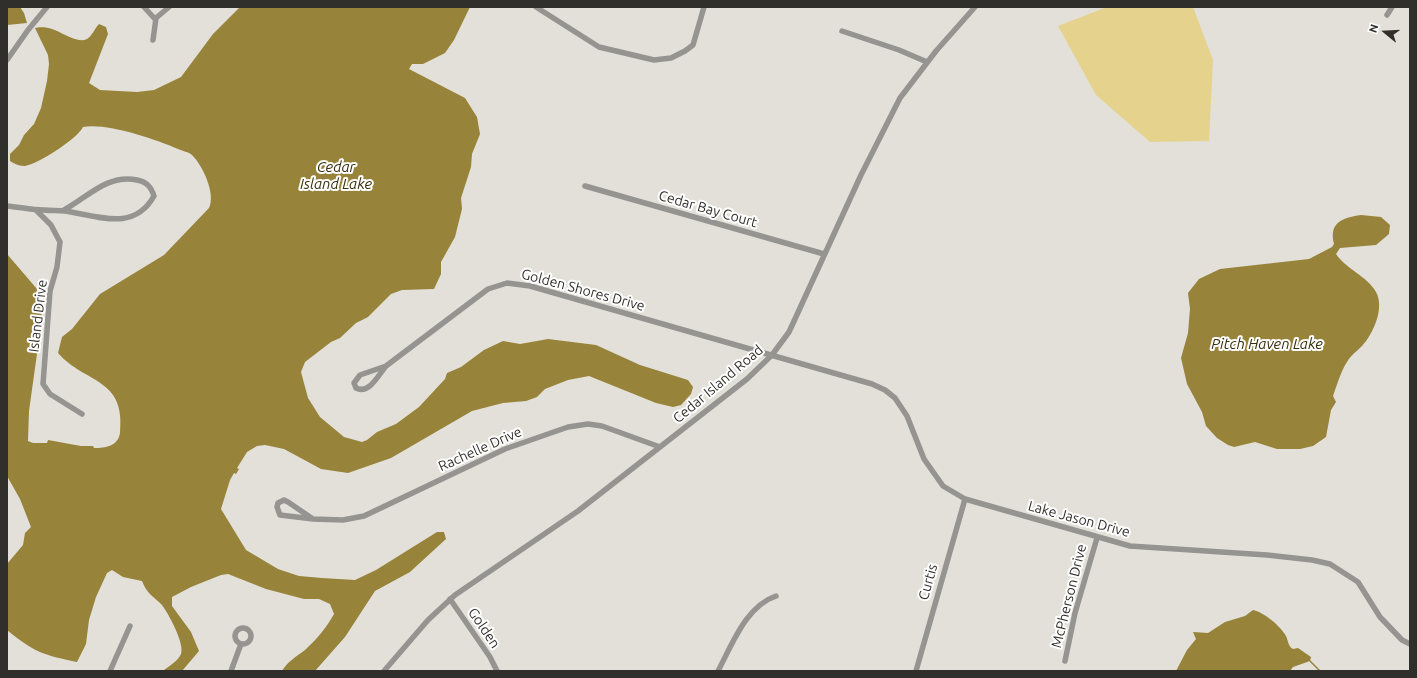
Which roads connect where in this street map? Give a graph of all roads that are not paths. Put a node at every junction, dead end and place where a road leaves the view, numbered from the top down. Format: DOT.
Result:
graph roads {
  1 [pos="47,7"];
  2 [pos="144,7"];
  3 [pos="169,7"];
  4 [pos="536,7"];
  5 [pos="704,7"];
  6 [pos="973,7"];
  7 [pos="1392,7"];
  8 [pos="1387,15"];
  9 [pos="156,18"];
  10 [pos="842,31"];
  11 [pos="153,40"];
  12 [pos="7,60"];
  13 [pos="927,62"];
  14 [pos="585,186"];
  15 [pos="7,206"];
  16 [pos="36,209"];
  17 [pos="64,210"];
  18 [pos="824,254"];
  19 [pos="772,356"];
  20 [pos="386,366"];
  21 [pos="82,414"];
  22 [pos="660,447"];
  23 [pos="965,499"];
  24 [pos="313,519"];
  25 [pos="1097,538"];
  26 [pos="776,596"];
  27 [pos="450,599"];
  28 [pos="130,626"];
  29 [pos="240,644"];
  30 [pos="1410,644"];
  31 [pos="1065,661"];
  32 [pos="110,671"];
  33 [pos="231,671"];
  34 [pos="384,671"];
  35 [pos="497,671"];
  36 [pos="718,671"];
  37 [pos="916,671"];
  1 -- 12 [label="street"];
  2 -- 9 [label="street"];
  3 -- 9 [label="street"];
  4 -- 5 [label="street"];
  6 -- 13 [label="street, Cedar Island Road"];
  7 -- 8 [label="street"];
  9 -- 11 [label="street"];
  10 -- 13 [label="street"];
  13 -- 18 [label="street, Cedar Island Road"];
  14 -- 18 [label="street, Cedar Bay Court"];
  15 -- 16 [label="street"];
  16 -- 17 [label="street"];
  16 -- 21 [label="street, Island Drive"];
  17 -- 17 [label="street"];
  18 -- 19 [label="street, Cedar Island Road"];
  19 -- 20 [label="street, Golden Shores Drive"];
  19 -- 22 [label="street, Cedar Island Road"];
  19 -- 23 [label="street, Lake Jason Drive"];
  20 -- 20 [label="street, Golden Shores Drive"];
  22 -- 24 [label="street, Rachelle Drive"];
  22 -- 27 [label="street, Cedar Island Road"];
  23 -- 25 [label="street, Lake Jason Drive"];
  23 -- 37 [label="street, Curtis"];
  24 -- 24 [label="street, Rachelle Drive"];
  25 -- 30 [label="street, Lake Jason Drive"];
  25 -- 31 [label="street, McPherson Drive"];
  26 -- 36 [label="street"];
  27 -- 34 [label="street, Cedar Island Road"];
  27 -- 35 [label="street, Golden"];
  28 -- 32 [label="street"];
  29 -- 33 [label="street"];
}
